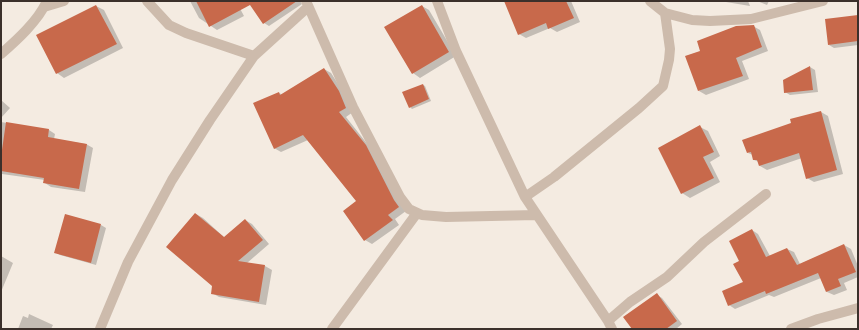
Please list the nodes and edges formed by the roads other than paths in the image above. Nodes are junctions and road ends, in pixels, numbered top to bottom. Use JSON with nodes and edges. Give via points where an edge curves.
{"nodes":[{"id":1,"x":64,"y":1,"type":"edge"},
{"id":2,"x":147,"y":1,"type":"edge"},
{"id":3,"x":437,"y":1,"type":"edge"},
{"id":4,"x":650,"y":1,"type":"edge"},
{"id":5,"x":823,"y":1,"type":"edge"},
{"id":6,"x":46,"y":4,"type":"edge"},
{"id":7,"x":307,"y":4,"type":"edge"},
{"id":8,"x":665,"y":13,"type":"junction"},
{"id":9,"x":1,"y":54,"type":"edge"},
{"id":10,"x":254,"y":56,"type":"junction"},
{"id":11,"x":766,"y":194,"type":"dead end"},
{"id":12,"x":525,"y":197,"type":"junction"},
{"id":13,"x":417,"y":213,"type":"junction"},
{"id":14,"x":536,"y":215,"type":"junction"},
{"id":15,"x":858,"y":308,"type":"edge"},
{"id":16,"x":610,"y":325,"type":"edge"},
{"id":17,"x":100,"y":329,"type":"edge"},
{"id":18,"x":332,"y":329,"type":"edge"},
{"id":19,"x":791,"y":329,"type":"edge"}],
"edges":[{"from":1,"to":6,"type":"street"},
{"from":2,"to":10,"type":"street","via":[[169,25]]},
{"from":3,"to":12,"type":"street","via":[[456,51]]},
{"from":4,"to":8,"type":"street"},
{"from":5,"to":8,"type":"street","via":[[751,19],[692,20]]},
{"from":6,"to":9,"type":"street","via":[[20,37]]},
{"from":7,"to":10,"type":"street"},
{"from":7,"to":13,"type":"street","via":[[353,107],[400,197],[409,209]]},
{"from":8,"to":12,"type":"street","via":[[670,49],[663,86],[554,177]]},
{"from":10,"to":17,"type":"street","via":[[172,180],[128,262]]},
{"from":11,"to":16,"type":"street","via":[[704,242],[667,278],[630,302]]},
{"from":12,"to":14,"type":"street"},
{"from":13,"to":14,"type":"street","via":[[422,216],[446,217]]},
{"from":13,"to":18,"type":"street"},
{"from":14,"to":16,"type":"street"},
{"from":15,"to":19,"type":"street"}]}
